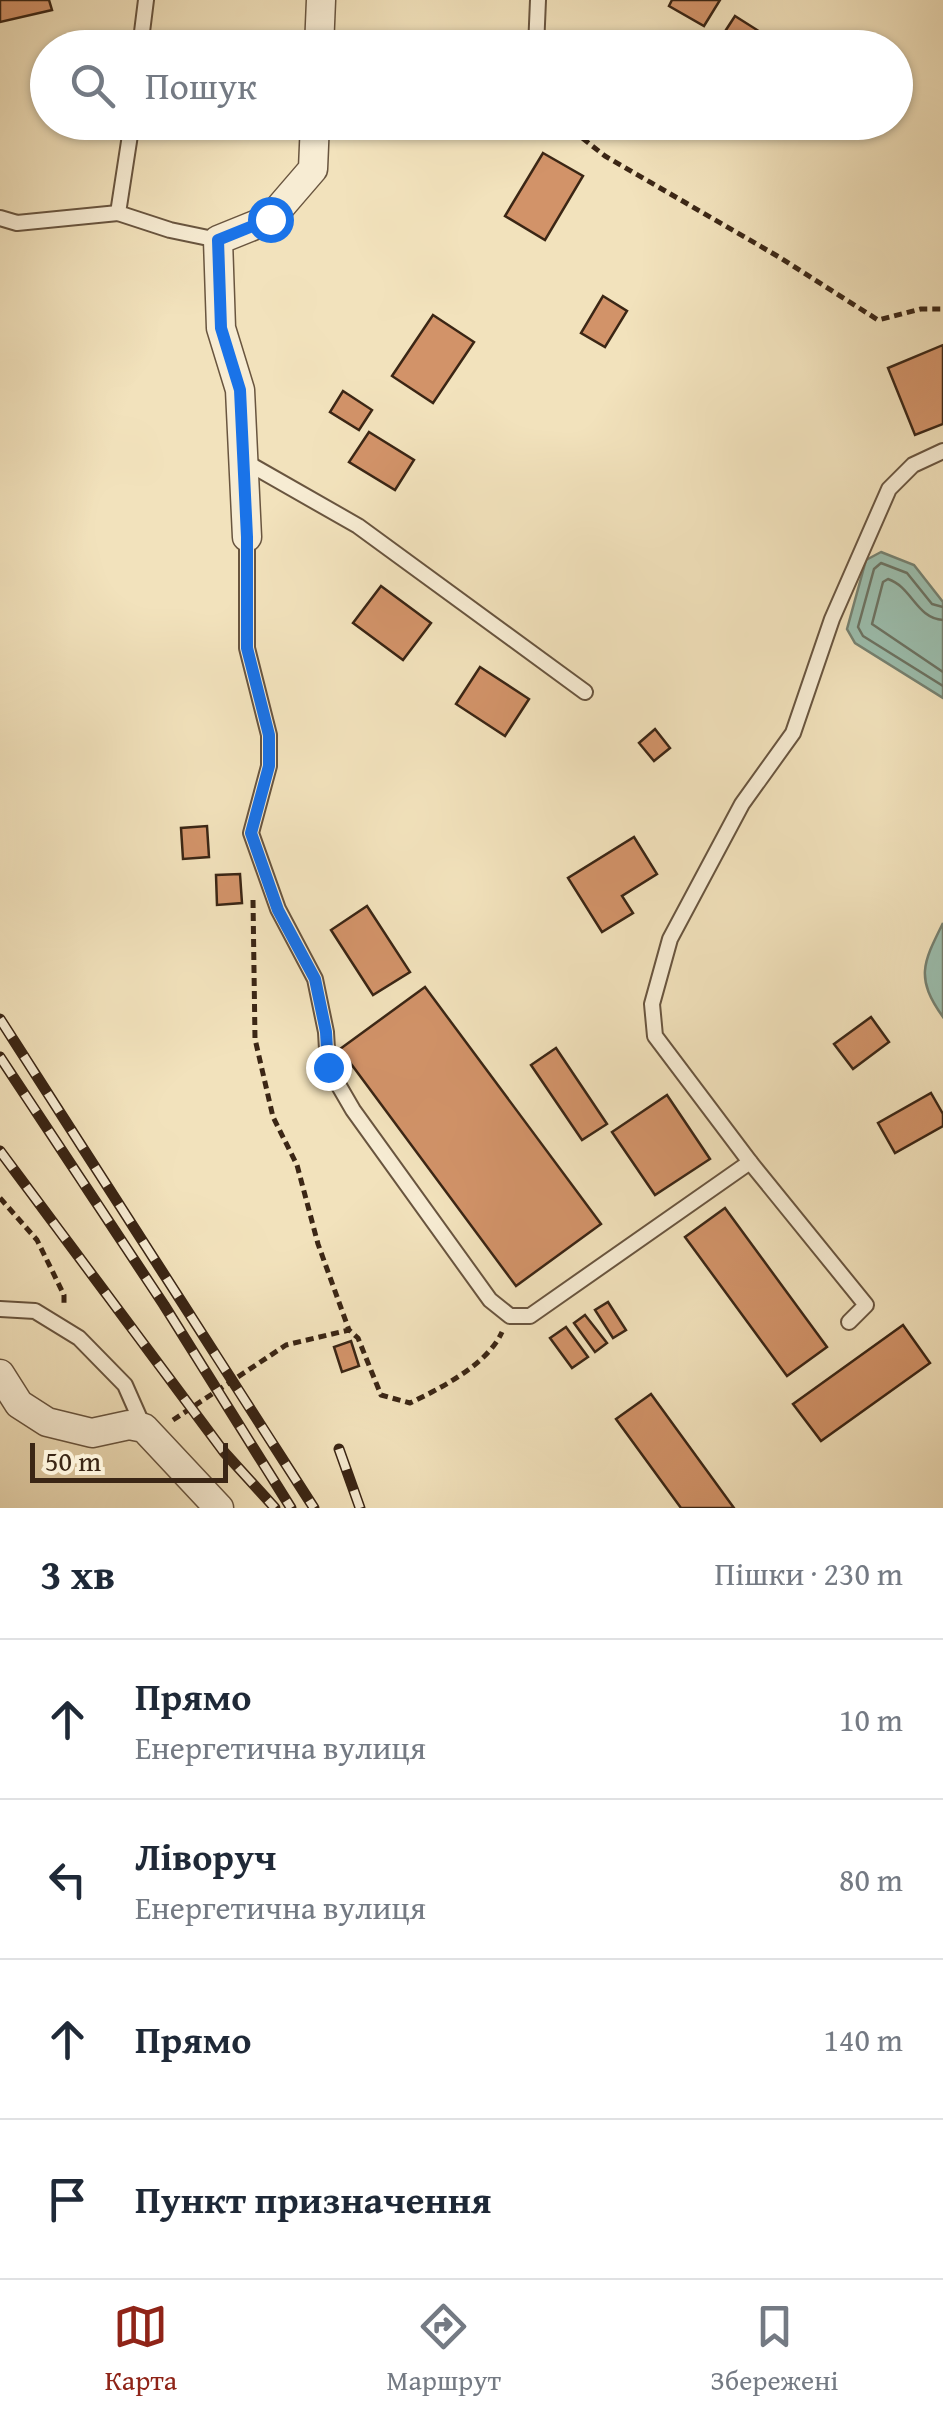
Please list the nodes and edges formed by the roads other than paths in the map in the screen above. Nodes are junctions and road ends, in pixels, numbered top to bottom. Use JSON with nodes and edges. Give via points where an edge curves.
{"nodes":[{"id":1,"x":146,"y":0,"type":"edge"},
{"id":2,"x":321,"y":0,"type":"edge"},
{"id":3,"x":538,"y":0,"type":"edge"},
{"id":4,"x":142,"y":30,"type":"edge"},
{"id":5,"x":320,"y":30,"type":"edge"},
{"id":6,"x":537,"y":30,"type":"edge"},
{"id":7,"x":129,"y":140,"type":"edge"},
{"id":8,"x":314,"y":140,"type":"edge"},
{"id":9,"x":118,"y":213,"type":"junction"},
{"id":10,"x":0,"y":218,"type":"edge"},
{"id":11,"x":218,"y":240,"type":"junction"},
{"id":12,"x":943,"y":451,"type":"edge"},
{"id":13,"x":244,"y":461,"type":"junction"},
{"id":14,"x":247,"y":537,"type":"joint"},
{"id":15,"x":585,"y":692,"type":"dead end"},
{"id":16,"x":750,"y":1162,"type":"junction"},
{"id":17,"x":0,"y":1309,"type":"edge"},
{"id":18,"x":850,"y":1322,"type":"dead end"},
{"id":19,"x":0,"y":1374,"type":"edge"},
{"id":20,"x":147,"y":1432,"type":"junction"},
{"id":21,"x":219,"y":1508,"type":"edge"}],
"edges":[{"from":1,"to":4,"type":"lane"},
{"from":2,"to":5,"type":"street"},
{"from":3,"to":6,"type":"lane"},
{"from":7,"to":9,"type":"lane"},
{"from":8,"to":11,"type":"street","via":[[312,169],[270,219]]},
{"from":9,"to":10,"type":"lane","via":[[16,223]]},
{"from":9,"to":11,"type":"lane"},
{"from":11,"to":13,"type":"street","via":[[221,328],[240,390]]},
{"from":12,"to":16,"type":"lane","via":[[913,465],[889,489],[832,619],[793,733],[742,804],[665,955],[652,1004],[655,1036]]},
{"from":13,"to":14,"type":"street"},
{"from":13,"to":15,"type":"lane","via":[[358,526]]},
{"from":14,"to":16,"type":"lane","via":[[247,648],[269,735],[269,766],[251,833],[278,910],[315,979],[328,1067],[490,1300],[510,1316],[530,1316]]},
{"from":16,"to":18,"type":"lane","via":[[866,1305]]},
{"from":17,"to":20,"type":"lane","via":[[34,1311],[79,1338],[125,1385]]},
{"from":19,"to":20,"type":"street","via":[[20,1404],[47,1422],[92,1433],[129,1425]]},
{"from":20,"to":21,"type":"street"}]}
